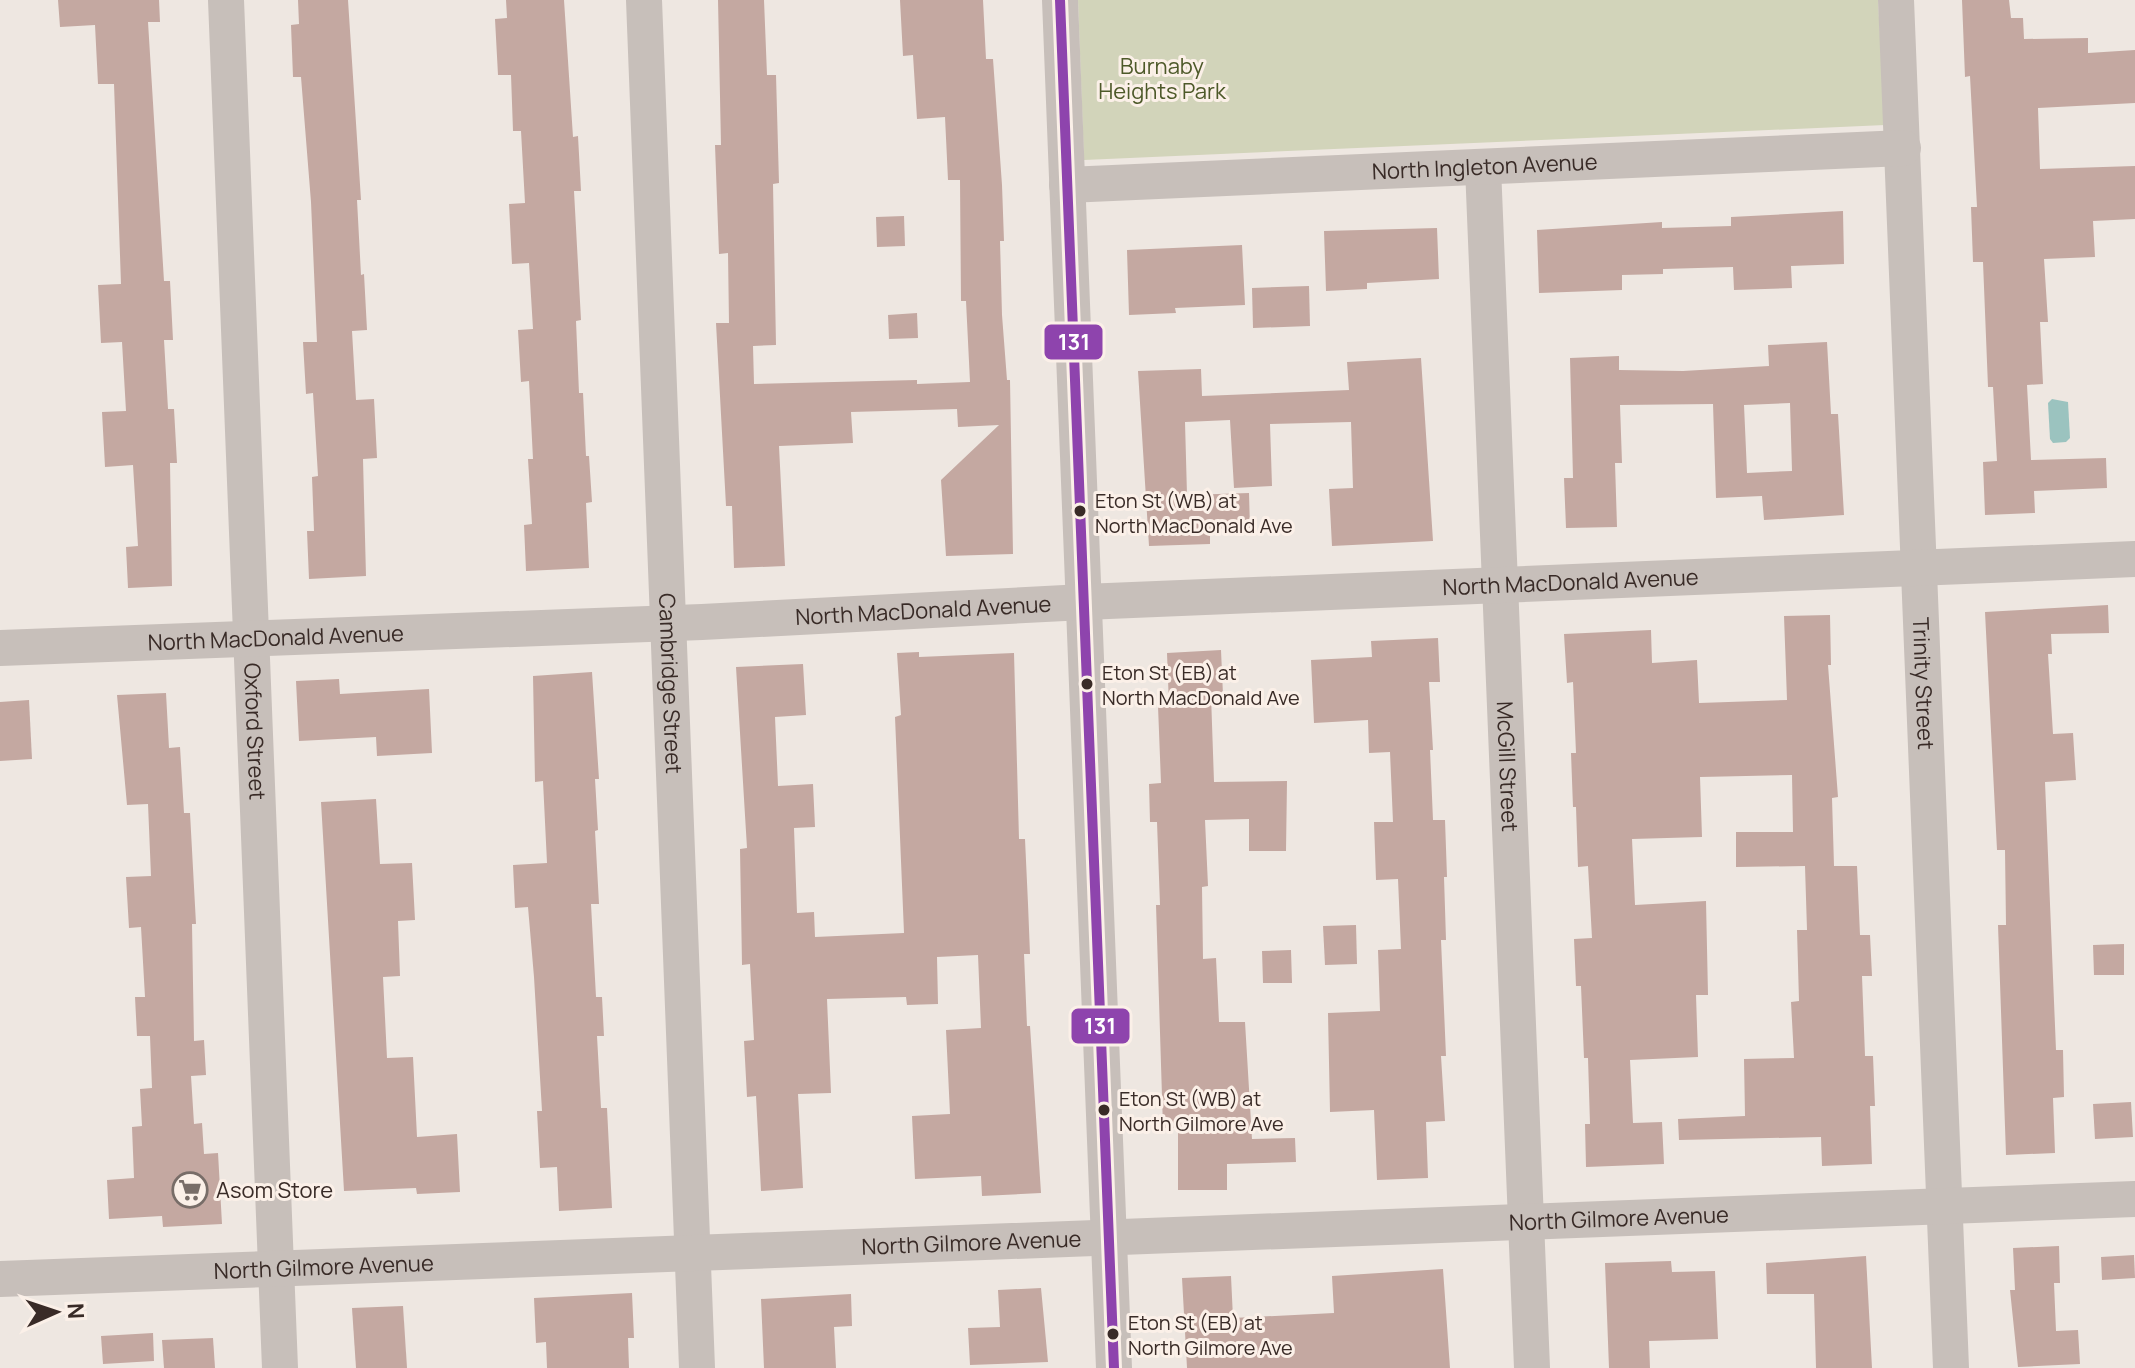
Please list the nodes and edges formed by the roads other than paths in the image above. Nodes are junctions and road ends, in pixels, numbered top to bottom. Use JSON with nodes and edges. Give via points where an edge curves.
{"nodes":[{"id":1,"x":226,"y":0,"type":"edge"},
{"id":2,"x":644,"y":0,"type":"edge"},
{"id":3,"x":1060,"y":0,"type":"edge"},
{"id":4,"x":1896,"y":0,"type":"edge"},
{"id":5,"x":1903,"y":148,"type":"junction"},
{"id":6,"x":1483,"y":167,"type":"junction"},
{"id":7,"x":1067,"y":185,"type":"junction"},
{"id":8,"x":2135,"y":559,"type":"edge"},
{"id":9,"x":1917,"y":567,"type":"junction"},
{"id":10,"x":1500,"y":585,"type":"junction"},
{"id":11,"x":1084,"y":602,"type":"junction"},
{"id":12,"x":671,"y":623,"type":"junction"},
{"id":13,"x":250,"y":637,"type":"junction"},
{"id":14,"x":0,"y":648,"type":"edge"},
{"id":15,"x":2135,"y":1199,"type":"edge"},
{"id":16,"x":1945,"y":1206,"type":"junction"},
{"id":17,"x":1526,"y":1222,"type":"junction"},
{"id":18,"x":1109,"y":1236,"type":"junction"},
{"id":19,"x":693,"y":1253,"type":"junction"},
{"id":20,"x":275,"y":1269,"type":"junction"},
{"id":21,"x":0,"y":1279,"type":"edge"},
{"id":22,"x":280,"y":1368,"type":"edge"},
{"id":23,"x":697,"y":1368,"type":"edge"},
{"id":24,"x":1114,"y":1368,"type":"edge"},
{"id":25,"x":1532,"y":1368,"type":"edge"},
{"id":26,"x":1951,"y":1368,"type":"edge"}],
"edges":[{"from":1,"to":13,"type":"street","name":"Oxford Street"},
{"from":2,"to":12,"type":"street","name":"Cambridge Street"},
{"from":3,"to":7,"type":"street"},
{"from":4,"to":5,"type":"street","name":"Trinity Street"},
{"from":5,"to":6,"type":"street","name":"North Ingleton Avenue"},
{"from":5,"to":9,"type":"street","name":"Trinity Street"},
{"from":6,"to":7,"type":"street","name":"North Ingleton Avenue"},
{"from":6,"to":10,"type":"street","name":"McGill Street"},
{"from":7,"to":11,"type":"street"},
{"from":8,"to":9,"type":"street","name":"North MacDonald Avenue"},
{"from":9,"to":10,"type":"street","name":"North MacDonald Avenue"},
{"from":9,"to":16,"type":"street","name":"Trinity Street"},
{"from":10,"to":11,"type":"street","name":"North MacDonald Avenue"},
{"from":10,"to":17,"type":"street","name":"McGill Street"},
{"from":11,"to":12,"type":"street","name":"North MacDonald Avenue"},
{"from":11,"to":18,"type":"street"},
{"from":12,"to":13,"type":"street","name":"North MacDonald Avenue"},
{"from":12,"to":19,"type":"street","name":"Cambridge Street"},
{"from":13,"to":14,"type":"street","name":"North MacDonald Avenue"},
{"from":13,"to":20,"type":"street","name":"Oxford Street"},
{"from":15,"to":16,"type":"street","name":"North Gilmore Avenue"},
{"from":16,"to":17,"type":"street","name":"North Gilmore Avenue"},
{"from":16,"to":26,"type":"street","name":"Trinity Street"},
{"from":17,"to":18,"type":"street","name":"North Gilmore Avenue"},
{"from":17,"to":25,"type":"street","name":"McGill Street"},
{"from":18,"to":19,"type":"street","name":"North Gilmore Avenue"},
{"from":18,"to":24,"type":"street"},
{"from":19,"to":20,"type":"street","name":"North Gilmore Avenue"},
{"from":19,"to":23,"type":"street","name":"Cambridge Street"},
{"from":20,"to":21,"type":"street","name":"North Gilmore Avenue"},
{"from":20,"to":22,"type":"street","name":"Oxford Street"}]}
